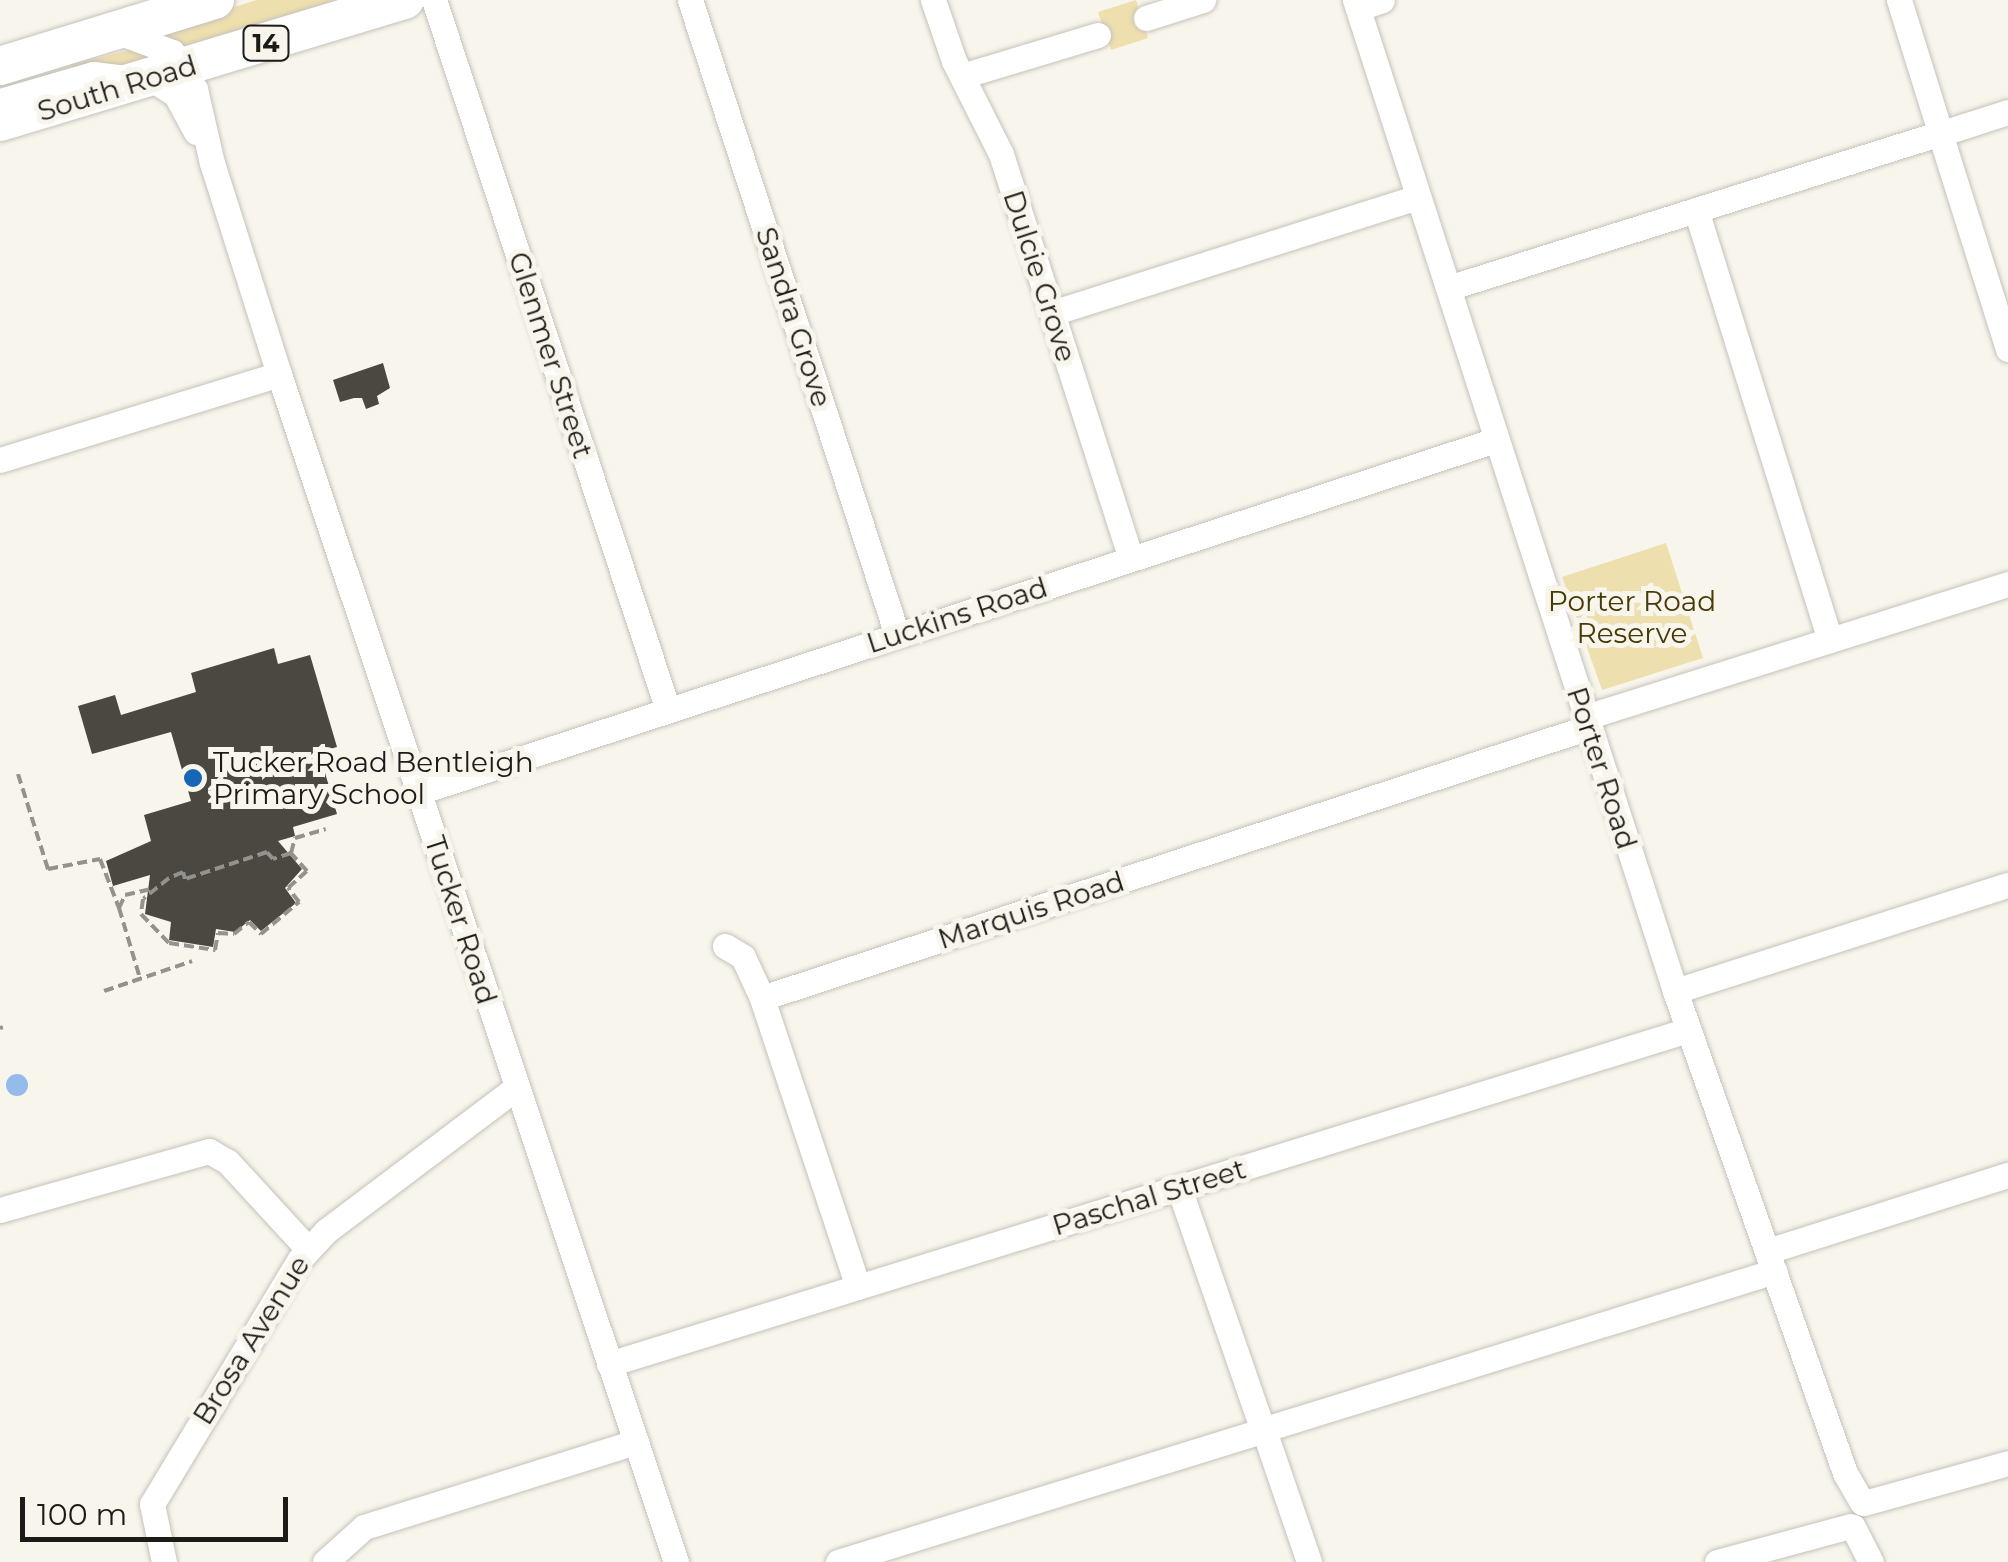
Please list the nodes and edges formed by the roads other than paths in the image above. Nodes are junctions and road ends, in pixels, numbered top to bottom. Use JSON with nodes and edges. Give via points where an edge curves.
{"nodes":[{"id":1,"x":214,"y":0,"type":"edge"},
{"id":2,"x":405,"y":0,"type":"edge"},
{"id":3,"x":434,"y":0,"type":"edge"},
{"id":4,"x":690,"y":0,"type":"edge"},
{"id":5,"x":933,"y":0,"type":"edge"},
{"id":6,"x":1203,"y":0,"type":"edge"},
{"id":7,"x":1899,"y":0,"type":"edge"},
{"id":8,"x":1365,"y":3,"type":"edge"},
{"id":9,"x":1146,"y":18,"type":"dead end"},
{"id":10,"x":115,"y":31,"type":"junction"},
{"id":11,"x":1098,"y":35,"type":"dead end"},
{"id":12,"x":0,"y":66,"type":"edge"},
{"id":13,"x":160,"y":76,"type":"junction"},
{"id":14,"x":962,"y":76,"type":"junction"},
{"id":15,"x":0,"y":101,"type":"edge"},
{"id":16,"x":2008,"y":112,"type":"edge"},
{"id":17,"x":0,"y":122,"type":"edge"},
{"id":18,"x":1940,"y":134,"type":"junction"},
{"id":19,"x":212,"y":163,"type":"junction"},
{"id":20,"x":1418,"y":196,"type":"junction"},
{"id":21,"x":1696,"y":210,"type":"junction"},
{"id":22,"x":1448,"y":288,"type":"junction"},
{"id":23,"x":1052,"y":312,"type":"junction"},
{"id":24,"x":2008,"y":349,"type":"edge"},
{"id":25,"x":280,"y":374,"type":"junction"},
{"id":26,"x":1496,"y":440,"type":"junction"},
{"id":27,"x":0,"y":460,"type":"edge"},
{"id":28,"x":1131,"y":558,"type":"junction"},
{"id":29,"x":2008,"y":584,"type":"edge"},
{"id":30,"x":898,"y":635,"type":"junction"},
{"id":31,"x":1830,"y":640,"type":"junction"},
{"id":32,"x":668,"y":710,"type":"junction"},
{"id":33,"x":1587,"y":722,"type":"junction"},
{"id":34,"x":418,"y":792,"type":"junction"},
{"id":35,"x":2008,"y":885,"type":"edge"},
{"id":36,"x":725,"y":946,"type":"dead end"},
{"id":37,"x":1674,"y":991,"type":"junction"},
{"id":38,"x":762,"y":998,"type":"junction"},
{"id":39,"x":1688,"y":1030,"type":"junction"},
{"id":40,"x":516,"y":1088,"type":"junction"},
{"id":41,"x":2008,"y":1175,"type":"edge"},
{"id":42,"x":1179,"y":1188,"type":"junction"},
{"id":43,"x":0,"y":1210,"type":"edge"},
{"id":44,"x":308,"y":1249,"type":"junction"},
{"id":45,"x":1772,"y":1261,"type":"junction"},
{"id":46,"x":858,"y":1287,"type":"junction"},
{"id":47,"x":609,"y":1364,"type":"junction"},
{"id":48,"x":1263,"y":1430,"type":"junction"},
{"id":49,"x":636,"y":1442,"type":"junction"},
{"id":50,"x":2008,"y":1463,"type":"edge"},
{"id":51,"x":1857,"y":1515,"type":"junction"},
{"id":52,"x":164,"y":1562,"type":"edge"},
{"id":53,"x":325,"y":1562,"type":"edge"},
{"id":54,"x":676,"y":1562,"type":"edge"},
{"id":55,"x":838,"y":1562,"type":"edge"},
{"id":56,"x":1309,"y":1562,"type":"edge"},
{"id":57,"x":1718,"y":1562,"type":"edge"},
{"id":58,"x":1871,"y":1562,"type":"edge"}],
"edges":[{"from":1,"to":10,"type":"highway","name":"South Road","number":"14"},
{"from":2,"to":13,"type":"highway","name":"South Road","number":"14"},
{"from":3,"to":32,"type":"street","name":"Glenmer Street"},
{"from":4,"to":30,"type":"street","name":"Sandra Grove"},
{"from":5,"to":14,"type":"street","name":"Dulcie Grove"},
{"from":6,"to":9,"type":"street"},
{"from":7,"to":18,"type":"street"},
{"from":8,"to":20,"type":"street","name":"Porter Road"},
{"from":10,"to":12,"type":"highway","name":"South Road","number":"14"},
{"from":10,"to":13,"type":"street","name":"Tucker Road","via":[[168,50]]},
{"from":11,"to":14,"type":"street"},
{"from":13,"to":15,"type":"street","via":[[93,74]]},
{"from":13,"to":17,"type":"highway","name":"South Road","number":"14"},
{"from":13,"to":19,"type":"street","name":"Tucker Road"},
{"from":13,"to":19,"type":"street","name":"Tucker Road"},
{"from":14,"to":23,"type":"street","name":"Dulcie Grove","via":[[996,143]]},
{"from":16,"to":18,"type":"street"},
{"from":18,"to":21,"type":"street"},
{"from":18,"to":24,"type":"street"},
{"from":19,"to":25,"type":"street","name":"Tucker Road"},
{"from":20,"to":22,"type":"street","name":"Porter Road"},
{"from":20,"to":23,"type":"street"},
{"from":21,"to":22,"type":"street"},
{"from":21,"to":31,"type":"street"},
{"from":22,"to":26,"type":"street","name":"Porter Road"},
{"from":23,"to":28,"type":"street","name":"Dulcie Grove"},
{"from":25,"to":27,"type":"street"},
{"from":25,"to":34,"type":"street","name":"Tucker Road"},
{"from":26,"to":28,"type":"street","name":"Luckins Road"},
{"from":26,"to":33,"type":"street","name":"Porter Road"},
{"from":28,"to":30,"type":"street","name":"Luckins Road"},
{"from":29,"to":31,"type":"street","name":"Marquis Road"},
{"from":30,"to":32,"type":"street","name":"Luckins Road"},
{"from":31,"to":33,"type":"street","name":"Marquis Road"},
{"from":32,"to":34,"type":"street","name":"Luckins Road"},
{"from":33,"to":37,"type":"street","name":"Porter Road"},
{"from":33,"to":38,"type":"street","name":"Marquis Road"},
{"from":34,"to":40,"type":"street","name":"Tucker Road"},
{"from":35,"to":37,"type":"street"},
{"from":36,"to":38,"type":"street","via":[[749,966]]},
{"from":37,"to":39,"type":"street","name":"Porter Road"},
{"from":38,"to":46,"type":"street"},
{"from":39,"to":42,"type":"street","name":"Paschal Street"},
{"from":39,"to":45,"type":"street","name":"Porter Road"},
{"from":40,"to":44,"type":"street","name":"Brosa Avenue"},
{"from":40,"to":47,"type":"street","name":"Tucker Road"},
{"from":41,"to":45,"type":"street"},
{"from":42,"to":46,"type":"street","name":"Paschal Street"},
{"from":42,"to":48,"type":"street"},
{"from":43,"to":44,"type":"street","via":[[210,1151]]},
{"from":44,"to":52,"type":"street","name":"Brosa Avenue","via":[[152,1504]]},
{"from":45,"to":48,"type":"street"},
{"from":45,"to":51,"type":"street","name":"Porter Road"},
{"from":46,"to":47,"type":"street","name":"Paschal Street"},
{"from":47,"to":49,"type":"street","name":"Tucker Road"},
{"from":48,"to":55,"type":"street"},
{"from":48,"to":56,"type":"street"},
{"from":49,"to":53,"type":"street","via":[[364,1527]]},
{"from":49,"to":54,"type":"street","name":"Tucker Road"},
{"from":50,"to":51,"type":"street"},
{"from":51,"to":57,"type":"street"},
{"from":51,"to":58,"type":"street","name":"Porter Road"}]}
